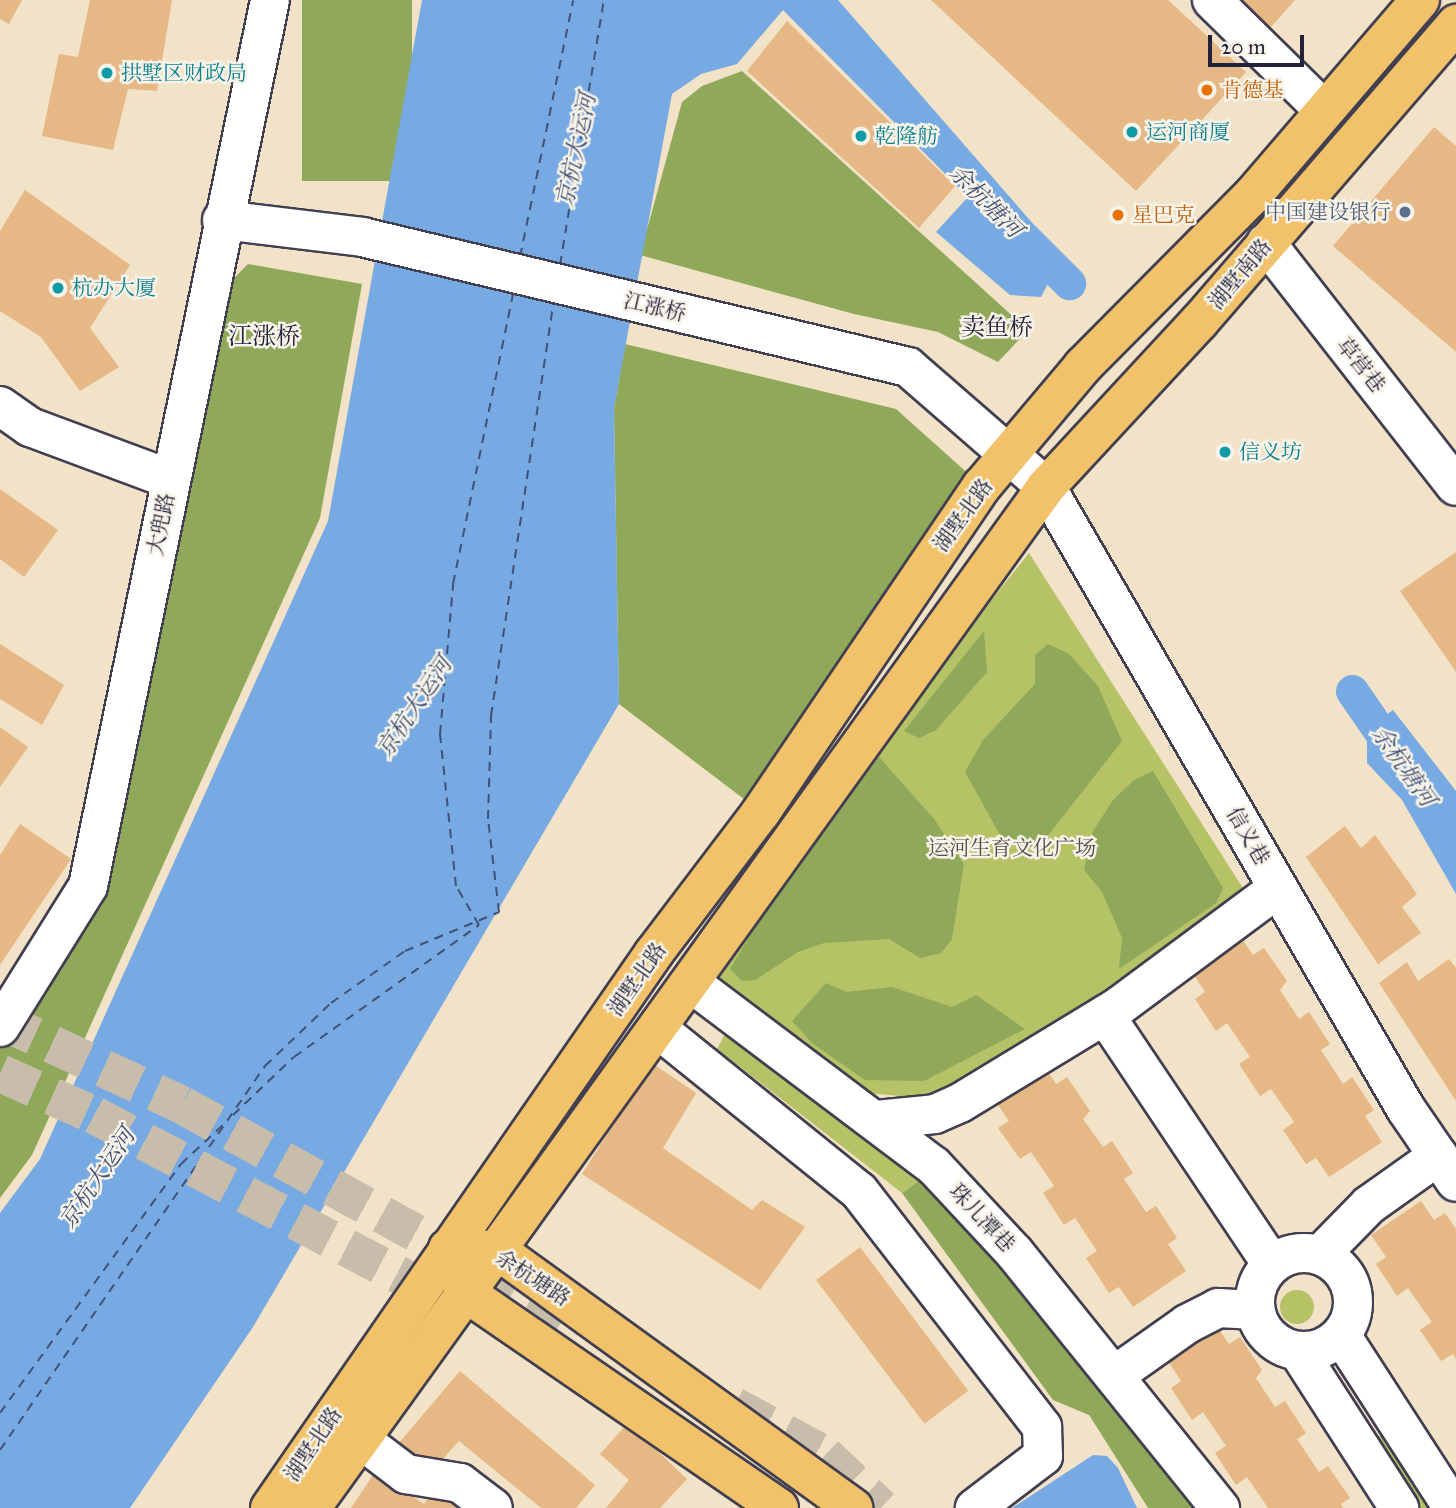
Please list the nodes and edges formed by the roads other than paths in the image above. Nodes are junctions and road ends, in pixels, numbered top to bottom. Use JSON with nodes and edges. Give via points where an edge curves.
{"nodes":[{"id":1,"x":270,"y":0,"type":"edge"},
{"id":2,"x":1212,"y":0,"type":"edge"},
{"id":3,"x":1420,"y":0,"type":"edge"},
{"id":4,"x":1456,"y":24,"type":"edge"},
{"id":5,"x":1324,"y":110,"type":"junction"},
{"id":6,"x":222,"y":220,"type":"junction"},
{"id":7,"x":1266,"y":243,"type":"junction"},
{"id":8,"x":0,"y":406,"type":"edge"},
{"id":9,"x":1010,"y":455,"type":"junction"},
{"id":10,"x":170,"y":479,"type":"junction"},
{"id":11,"x":1456,"y":486,"type":"edge"},
{"id":12,"x":1046,"y":487,"type":"junction"},
{"id":13,"x":1278,"y":888,"type":"junction"},
{"id":14,"x":691,"y":983,"type":"junction"},
{"id":15,"x":1105,"y":1015,"type":"junction"},
{"id":16,"x":0,"y":1027,"type":"edge"},
{"id":17,"x":658,"y":1029,"type":"junction"},
{"id":18,"x":876,"y":1121,"type":"junction"},
{"id":19,"x":1447,"y":1169,"type":"edge"},
{"id":20,"x":448,"y":1248,"type":"junction"},
{"id":21,"x":497,"y":1250,"type":"junction"},
{"id":22,"x":1320,"y":1255,"type":"junction"},
{"id":23,"x":1272,"y":1264,"type":"junction"},
{"id":24,"x":466,"y":1293,"type":"junction"},
{"id":25,"x":1255,"y":1310,"type":"junction"},
{"id":26,"x":1341,"y":1335,"type":"junction"},
{"id":27,"x":1298,"y":1351,"type":"junction"},
{"id":28,"x":1115,"y":1375,"type":"junction"},
{"id":29,"x":360,"y":1439,"type":"junction"},
{"id":30,"x":270,"y":1508,"type":"edge"},
{"id":31,"x":311,"y":1508,"type":"edge"},
{"id":32,"x":493,"y":1508,"type":"edge"},
{"id":33,"x":779,"y":1508,"type":"edge"},
{"id":34,"x":854,"y":1508,"type":"edge"},
{"id":35,"x":975,"y":1508,"type":"edge"},
{"id":36,"x":1220,"y":1508,"type":"edge"},
{"id":37,"x":1399,"y":1508,"type":"edge"},
{"id":38,"x":1453,"y":1508,"type":"edge"}],
"edges":[{"from":1,"to":6,"type":"street","name":"大兜路"},
{"from":2,"to":5,"type":"street"},
{"from":3,"to":5,"type":"main road","name":"湖墅南路"},
{"from":4,"to":7,"type":"main road","name":"湖墅南路"},
{"from":5,"to":9,"type":"main road","name":"湖墅南路","via":[[1252,196],[1083,366]]},
{"from":6,"to":9,"type":"street","name":"江涨桥","via":[[362,237],[908,366]]},
{"from":6,"to":10,"type":"street","name":"大兜路"},
{"from":7,"to":11,"type":"street","name":"草营巷"},
{"from":7,"to":12,"type":"main road","name":"湖墅南路"},
{"from":8,"to":10,"type":"street","via":[[30,426]]},
{"from":9,"to":12,"type":"street","name":"江涨桥"},
{"from":9,"to":20,"type":"main road","name":"湖墅北路","via":[[982,485],[761,812],[654,953]]},
{"from":10,"to":16,"type":"street","name":"大兜路","via":[[88,886]]},
{"from":12,"to":13,"type":"street","name":"信义巷"},
{"from":12,"to":14,"type":"main road","name":"湖墅北路"},
{"from":13,"to":15,"type":"street"},
{"from":13,"to":19,"type":"street","name":"信义巷"},
{"from":14,"to":17,"type":"main road","name":"湖墅北路"},
{"from":14,"to":18,"type":"street","name":"珠儿潭巷"},
{"from":15,"to":18,"type":"street","via":[[960,1103],[935,1114]]},
{"from":15,"to":23,"type":"street"},
{"from":17,"to":21,"type":"main road","name":"湖墅北路"},
{"from":17,"to":35,"type":"street","via":[[859,1191],[1042,1427],[1043,1456]]},
{"from":18,"to":28,"type":"street","name":"珠儿潭巷","via":[[934,1166],[1014,1252]]},
{"from":19,"to":22,"type":"street","via":[[1369,1205]]},
{"from":20,"to":21,"type":"main road","name":"余杭塘路"},
{"from":20,"to":24,"type":"main road"},
{"from":20,"to":30,"type":"main road","name":"湖墅北路"},
{"from":21,"to":24,"type":"main road","name":"湖墅北路"},
{"from":21,"to":34,"type":"main road","name":"余杭塘路"},
{"from":22,"to":23,"type":"street","via":[[1295,1254]]},
{"from":22,"to":26,"type":"street","via":[[1335,1263],[1352,1290],[1353,1306]]},
{"from":23,"to":25,"type":"street","via":[[1258,1285]]},
{"from":24,"to":29,"type":"main road","name":"湖墅北路"},
{"from":24,"to":33,"type":"main road"},
{"from":25,"to":27,"type":"street","via":[[1270,1338]]},
{"from":25,"to":28,"type":"street","via":[[1218,1308]]},
{"from":26,"to":27,"type":"street","via":[[1329,1345]]},
{"from":26,"to":38,"type":"street"},
{"from":27,"to":37,"type":"street"},
{"from":28,"to":36,"type":"street","name":"珠儿潭巷"},
{"from":29,"to":31,"type":"main road","name":"湖墅北路"},
{"from":29,"to":32,"type":"street","via":[[406,1474],[460,1483]]}]}
